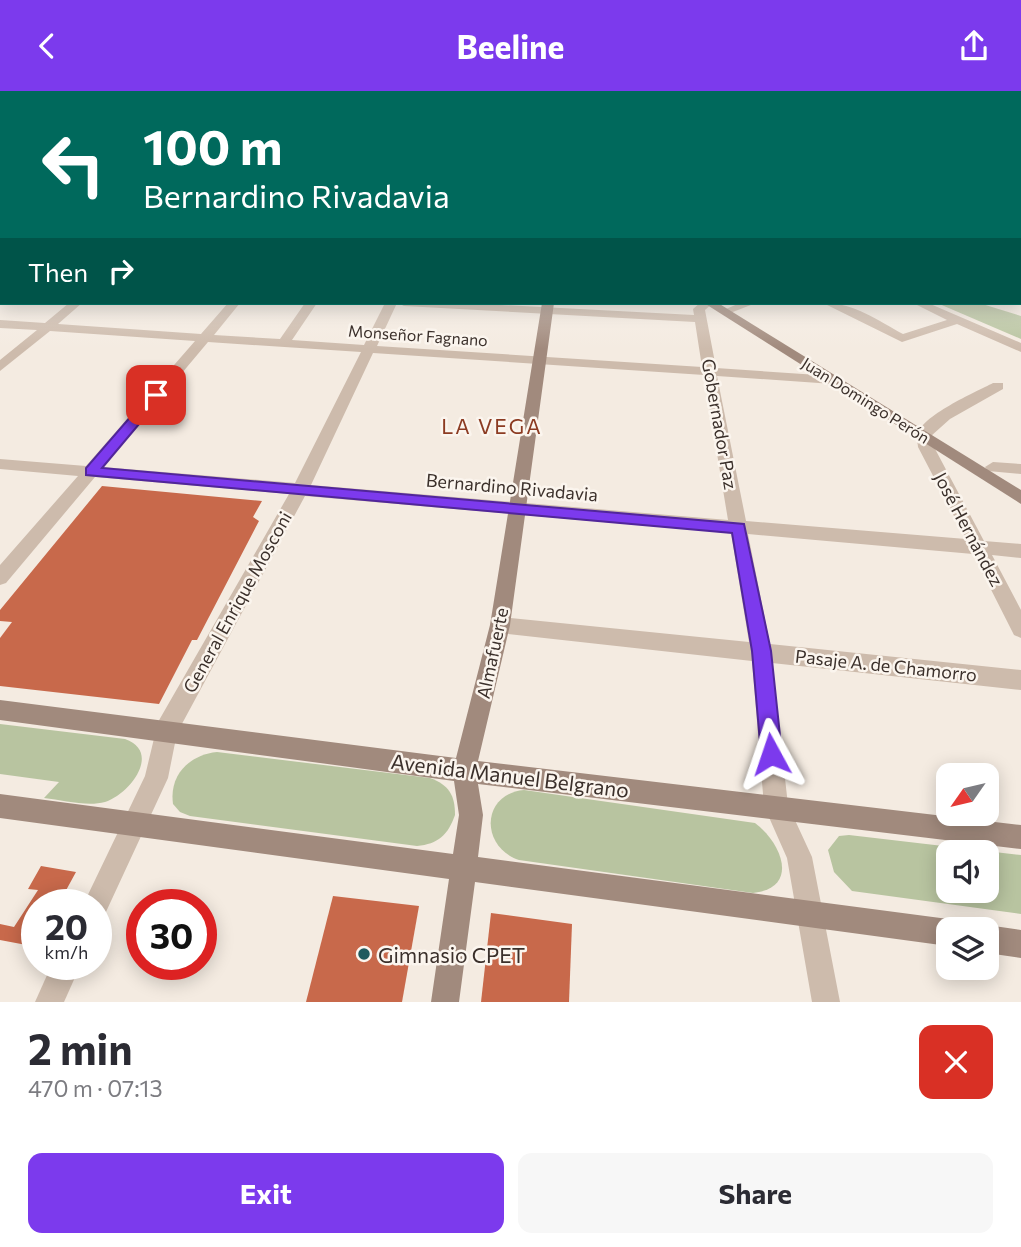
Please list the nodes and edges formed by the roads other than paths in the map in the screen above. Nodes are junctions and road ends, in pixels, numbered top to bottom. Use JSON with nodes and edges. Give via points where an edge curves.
{"nodes":[{"id":1,"x":74,"y":305,"type":"edge"},
{"id":2,"x":232,"y":305,"type":"edge"},
{"id":3,"x":310,"y":305,"type":"edge"},
{"id":4,"x":390,"y":305,"type":"edge"},
{"id":5,"x":476,"y":305,"type":"edge"},
{"id":6,"x":737,"y":305,"type":"edge"},
{"id":7,"x":835,"y":305,"type":"edge"},
{"id":8,"x":923,"y":305,"type":"edge"},
{"id":9,"x":548,"y":307,"type":"edge"},
{"id":10,"x":717,"y":308,"type":"edge"},
{"id":11,"x":957,"y":320,"type":"junction"},
{"id":12,"x":0,"y":324,"type":"edge"},
{"id":13,"x":48,"y":327,"type":"junction"},
{"id":14,"x":205,"y":338,"type":"junction"},
{"id":15,"x":284,"y":343,"type":"junction"},
{"id":16,"x":1021,"y":348,"type":"edge"},
{"id":17,"x":369,"y":349,"type":"junction"},
{"id":18,"x":538,"y":360,"type":"junction"},
{"id":19,"x":0,"y":367,"type":"edge"},
{"id":20,"x":710,"y":372,"type":"junction"},
{"id":21,"x":833,"y":380,"type":"junction"},
{"id":22,"x":998,"y":386,"type":"dead end"},
{"id":23,"x":925,"y":432,"type":"junction"},
{"id":24,"x":0,"y":464,"type":"edge"},
{"id":25,"x":993,"y":467,"type":"joint"},
{"id":26,"x":91,"y":472,"type":"junction"},
{"id":27,"x":1020,"y":483,"type":"edge"},
{"id":28,"x":300,"y":490,"type":"junction"},
{"id":29,"x":517,"y":508,"type":"junction"},
{"id":30,"x":739,"y":528,"type":"junction"},
{"id":31,"x":978,"y":547,"type":"junction"},
{"id":32,"x":1021,"y":551,"type":"edge"},
{"id":33,"x":0,"y":578,"type":"edge"},
{"id":34,"x":500,"y":625,"type":"junction"},
{"id":35,"x":1021,"y":629,"type":"edge"},
{"id":36,"x":761,"y":651,"type":"junction"},
{"id":37,"x":1021,"y":680,"type":"edge"},
{"id":38,"x":0,"y":710,"type":"edge"},
{"id":39,"x":166,"y":730,"type":"junction"},
{"id":40,"x":464,"y":771,"type":"junction"},
{"id":41,"x":0,"y":806,"type":"edge"},
{"id":42,"x":776,"y":806,"type":"junction"},
{"id":43,"x":135,"y":824,"type":"junction"},
{"id":44,"x":1021,"y":837,"type":"edge"},
{"id":45,"x":463,"y":869,"type":"junction"},
{"id":46,"x":104,"y":889,"type":"edge"},
{"id":47,"x":809,"y":913,"type":"junction"},
{"id":48,"x":936,"y":931,"type":"edge"},
{"id":49,"x":999,"y":941,"type":"edge"},
{"id":50,"x":1021,"y":944,"type":"edge"},
{"id":51,"x":59,"y":980,"type":"edge"},
{"id":52,"x":49,"y":1002,"type":"edge"},
{"id":53,"x":444,"y":1002,"type":"edge"},
{"id":54,"x":826,"y":1002,"type":"edge"}],
"edges":[{"from":1,"to":13,"type":"street"},
{"from":2,"to":14,"type":"street"},
{"from":3,"to":15,"type":"street"},
{"from":4,"to":17,"type":"street","name":"General Enrique Mosconi"},
{"from":5,"to":9,"type":"street"},
{"from":6,"to":10,"type":"street"},
{"from":7,"to":11,"type":"street","via":[[902,338]]},
{"from":8,"to":11,"type":"street"},
{"from":9,"to":10,"type":"street"},
{"from":9,"to":18,"type":"main road","name":"Almafuerte"},
{"from":10,"to":20,"type":"street","name":"Gobernador Paz"},
{"from":10,"to":21,"type":"main road","name":"Juan Domingo Perón"},
{"from":10,"to":23,"type":"main road","name":"Juan Domingo Perón"},
{"from":11,"to":16,"type":"street"},
{"from":12,"to":13,"type":"street","name":"Monseñor Fagnano"},
{"from":13,"to":14,"type":"street","name":"Monseñor Fagnano"},
{"from":13,"to":19,"type":"street"},
{"from":14,"to":15,"type":"street","name":"Monseñor Fagnano"},
{"from":14,"to":26,"type":"street"},
{"from":15,"to":17,"type":"street","name":"Monseñor Fagnano"},
{"from":17,"to":18,"type":"street","name":"Monseñor Fagnano"},
{"from":17,"to":28,"type":"street","name":"General Enrique Mosconi"},
{"from":18,"to":20,"type":"street","name":"Monseñor Fagnano"},
{"from":18,"to":29,"type":"main road","name":"Almafuerte"},
{"from":20,"to":21,"type":"street","name":"Monseñor Fagnano"},
{"from":20,"to":30,"type":"street","name":"Gobernador Paz"},
{"from":21,"to":23,"type":"main road","name":"Juan Domingo Perón"},
{"from":22,"to":23,"type":"street"},
{"from":23,"to":25,"type":"main road","name":"Juan Domingo Perón"},
{"from":23,"to":27,"type":"main road","name":"Juan Domingo Perón"},
{"from":23,"to":31,"type":"street","name":"José Hernández"},
{"from":24,"to":26,"type":"street","name":"Bernardino Rivadavia"},
{"from":25,"to":27,"type":"street"},
{"from":26,"to":28,"type":"street","name":"Bernardino Rivadavia"},
{"from":26,"to":33,"type":"street"},
{"from":28,"to":29,"type":"street","name":"Bernardino Rivadavia"},
{"from":28,"to":39,"type":"street","name":"General Enrique Mosconi"},
{"from":29,"to":30,"type":"street","name":"Bernardino Rivadavia"},
{"from":29,"to":34,"type":"main road","name":"Almafuerte"},
{"from":30,"to":31,"type":"street","name":"Bernardino Rivadavia"},
{"from":30,"to":36,"type":"street","name":"Gobernador Paz"},
{"from":31,"to":32,"type":"street","name":"Bernardino Rivadavia"},
{"from":31,"to":35,"type":"street","name":"José Hernández"},
{"from":34,"to":36,"type":"street","name":"Pasaje A. de Chamorro"},
{"from":34,"to":40,"type":"main road","name":"Almafuerte"},
{"from":36,"to":37,"type":"street","name":"Pasaje A. de Chamorro"},
{"from":36,"to":42,"type":"street","name":"Gobernador Paz"},
{"from":38,"to":39,"type":"main road","name":"Avenida Manuel Belgrano"},
{"from":39,"to":40,"type":"main road","name":"Avenida Manuel Belgrano"},
{"from":39,"to":43,"type":"street","name":"General Enrique Mosconi","via":[[156,778]]},
{"from":40,"to":42,"type":"main road","name":"Avenida Manuel Belgrano"},
{"from":40,"to":45,"type":"main road","name":"Almafuerte","via":[[471,815]]},
{"from":41,"to":43,"type":"main road"},
{"from":42,"to":44,"type":"main road","name":"Avenida Manuel Belgrano"},
{"from":42,"to":47,"type":"street","name":"Gobernador Paz","via":[[799,857]]},
{"from":43,"to":45,"type":"main road"},
{"from":43,"to":46,"type":"street","name":"General Enrique Mosconi"},
{"from":45,"to":47,"type":"main road"},
{"from":45,"to":53,"type":"main road","name":"Almafuerte"},
{"from":47,"to":48,"type":"main road"},
{"from":47,"to":54,"type":"street","name":"Gobernador Paz"},
{"from":49,"to":50,"type":"main road"},
{"from":51,"to":52,"type":"street"}]}
